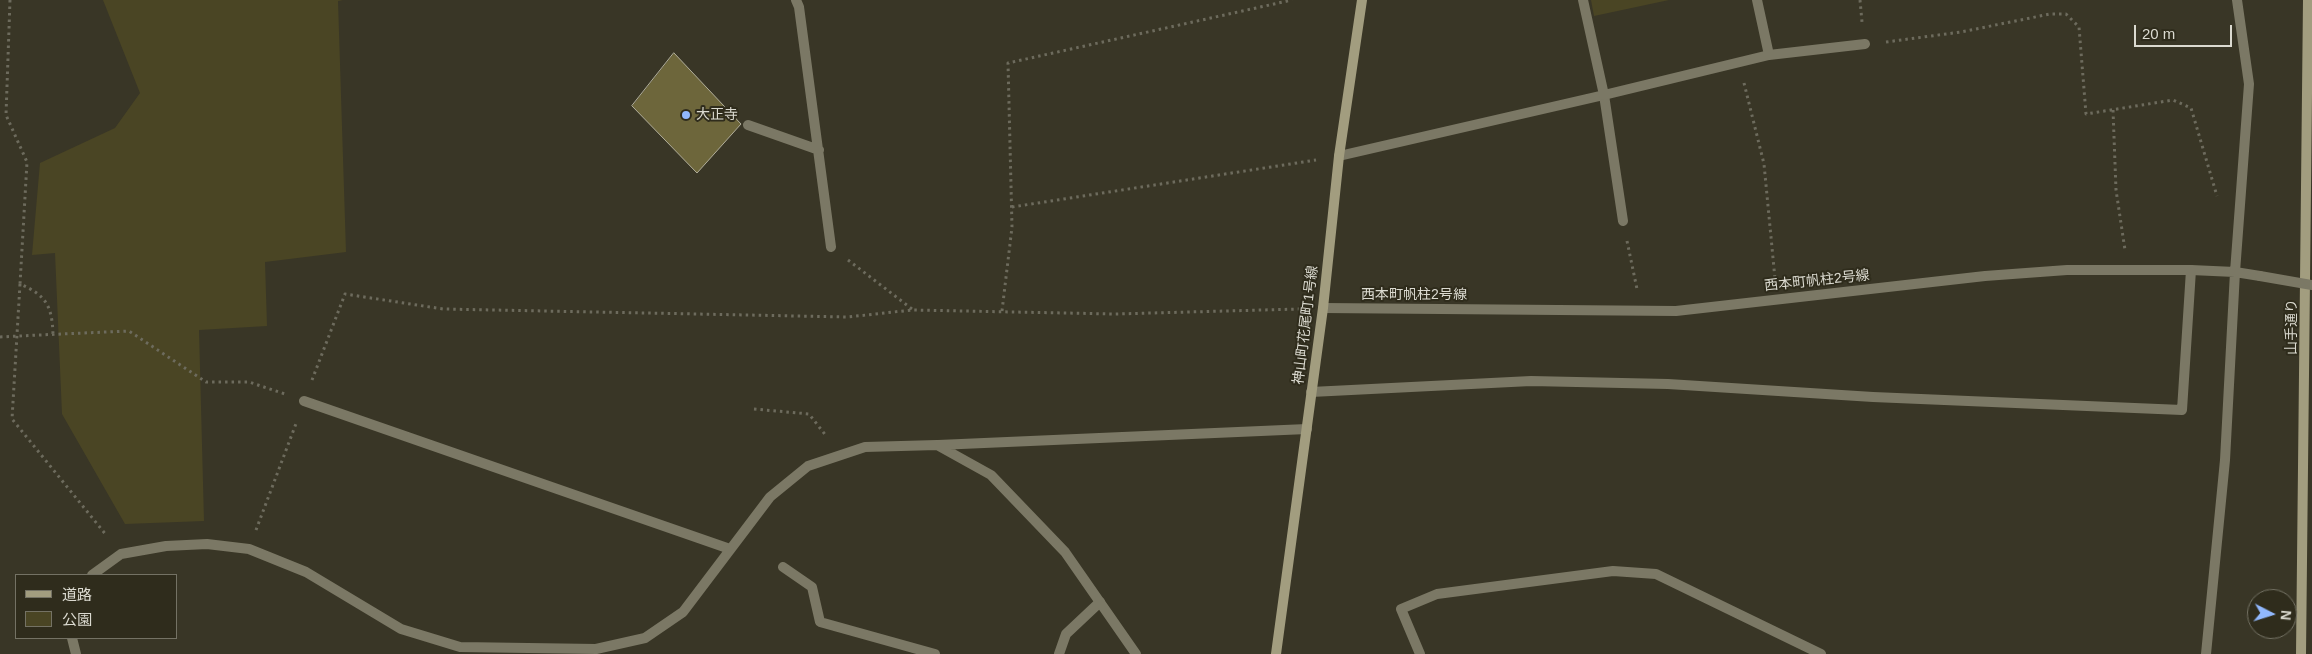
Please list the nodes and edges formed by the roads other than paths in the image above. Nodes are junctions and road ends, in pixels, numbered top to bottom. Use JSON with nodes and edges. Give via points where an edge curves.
{"nodes":[{"id":1,"x":796,"y":0,"type":"edge"},
{"id":2,"x":1362,"y":0,"type":"edge"},
{"id":3,"x":1583,"y":0,"type":"edge"},
{"id":4,"x":1757,"y":0,"type":"edge"},
{"id":5,"x":2237,"y":0,"type":"edge"},
{"id":6,"x":2308,"y":0,"type":"edge"},
{"id":7,"x":1865,"y":44,"type":"road end"},
{"id":8,"x":1769,"y":55,"type":"junction"},
{"id":9,"x":1604,"y":95,"type":"junction"},
{"id":10,"x":748,"y":125,"type":"dead end"},
{"id":11,"x":819,"y":150,"type":"junction"},
{"id":12,"x":1339,"y":156,"type":"junction"},
{"id":13,"x":1623,"y":221,"type":"road end"},
{"id":14,"x":831,"y":247,"type":"road end"},
{"id":15,"x":2191,"y":270,"type":"junction"},
{"id":16,"x":2235,"y":272,"type":"junction"},
{"id":17,"x":2312,"y":285,"type":"edge"},
{"id":18,"x":1323,"y":308,"type":"junction"},
{"id":19,"x":1311,"y":392,"type":"junction"},
{"id":20,"x":304,"y":401,"type":"road end"},
{"id":21,"x":1306,"y":429,"type":"junction"},
{"id":22,"x":937,"y":444,"type":"junction"},
{"id":23,"x":2308,"y":484,"type":"edge"},
{"id":24,"x":730,"y":549,"type":"junction"},
{"id":25,"x":783,"y":567,"type":"dead end"},
{"id":26,"x":93,"y":574,"type":"edge"},
{"id":27,"x":1100,"y":602,"type":"junction"},
{"id":28,"x":72,"y":639,"type":"edge"},
{"id":29,"x":76,"y":654,"type":"edge"},
{"id":30,"x":935,"y":654,"type":"edge"},
{"id":31,"x":1059,"y":654,"type":"edge"},
{"id":32,"x":1136,"y":654,"type":"edge"},
{"id":33,"x":1276,"y":654,"type":"edge"},
{"id":34,"x":1420,"y":654,"type":"edge"},
{"id":35,"x":1822,"y":654,"type":"edge"},
{"id":36,"x":2206,"y":654,"type":"edge"},
{"id":37,"x":2301,"y":654,"type":"edge"}],
"edges":[{"from":1,"to":11,"type":"street"},
{"from":2,"to":12,"type":"street","name":"神山町花尾町1号線"},
{"from":3,"to":9,"type":"street"},
{"from":4,"to":8,"type":"street"},
{"from":5,"to":16,"type":"street","via":[[2248,84]]},
{"from":6,"to":23,"type":"street","name":"山手通り"},
{"from":7,"to":8,"type":"street"},
{"from":8,"to":9,"type":"street"},
{"from":9,"to":12,"type":"street"},
{"from":9,"to":13,"type":"street"},
{"from":10,"to":11,"type":"street"},
{"from":11,"to":14,"type":"street"},
{"from":12,"to":18,"type":"street","name":"神山町花尾町1号線"},
{"from":15,"to":16,"type":"street","name":"西本町帆柱2号線"},
{"from":15,"to":18,"type":"street","name":"西本町帆柱2号線","via":[[2067,270],[1985,276],[1676,311]]},
{"from":15,"to":19,"type":"street","via":[[2182,410],[1873,398],[1668,384],[1531,381]]},
{"from":16,"to":17,"type":"street","name":"西本町帆柱2号線","bridge":true},
{"from":16,"to":36,"type":"street","via":[[2225,460]]},
{"from":18,"to":19,"type":"street","name":"神山町花尾町1号線"},
{"from":19,"to":21,"type":"street","name":"神山町花尾町1号線"},
{"from":20,"to":24,"type":"street"},
{"from":21,"to":22,"type":"street"},
{"from":21,"to":33,"type":"street","name":"神山町花尾町1号線"},
{"from":22,"to":24,"type":"street","via":[[866,447],[808,466],[770,497]]},
{"from":22,"to":27,"type":"street","via":[[991,475],[1065,552]]},
{"from":23,"to":37,"type":"street","name":"山手通り"},
{"from":24,"to":26,"type":"street","via":[[683,612],[645,638],[596,649],[460,647],[401,629],[306,572],[249,549],[207,544],[174,545],[121,554]]},
{"from":25,"to":30,"type":"street","via":[[812,587],[820,622]]},
{"from":27,"to":31,"type":"street","via":[[1066,634]]},
{"from":27,"to":32,"type":"street"},
{"from":28,"to":29,"type":"street"},
{"from":34,"to":35,"type":"street","via":[[1401,610],[1437,594],[1613,571],[1656,574]]}]}
